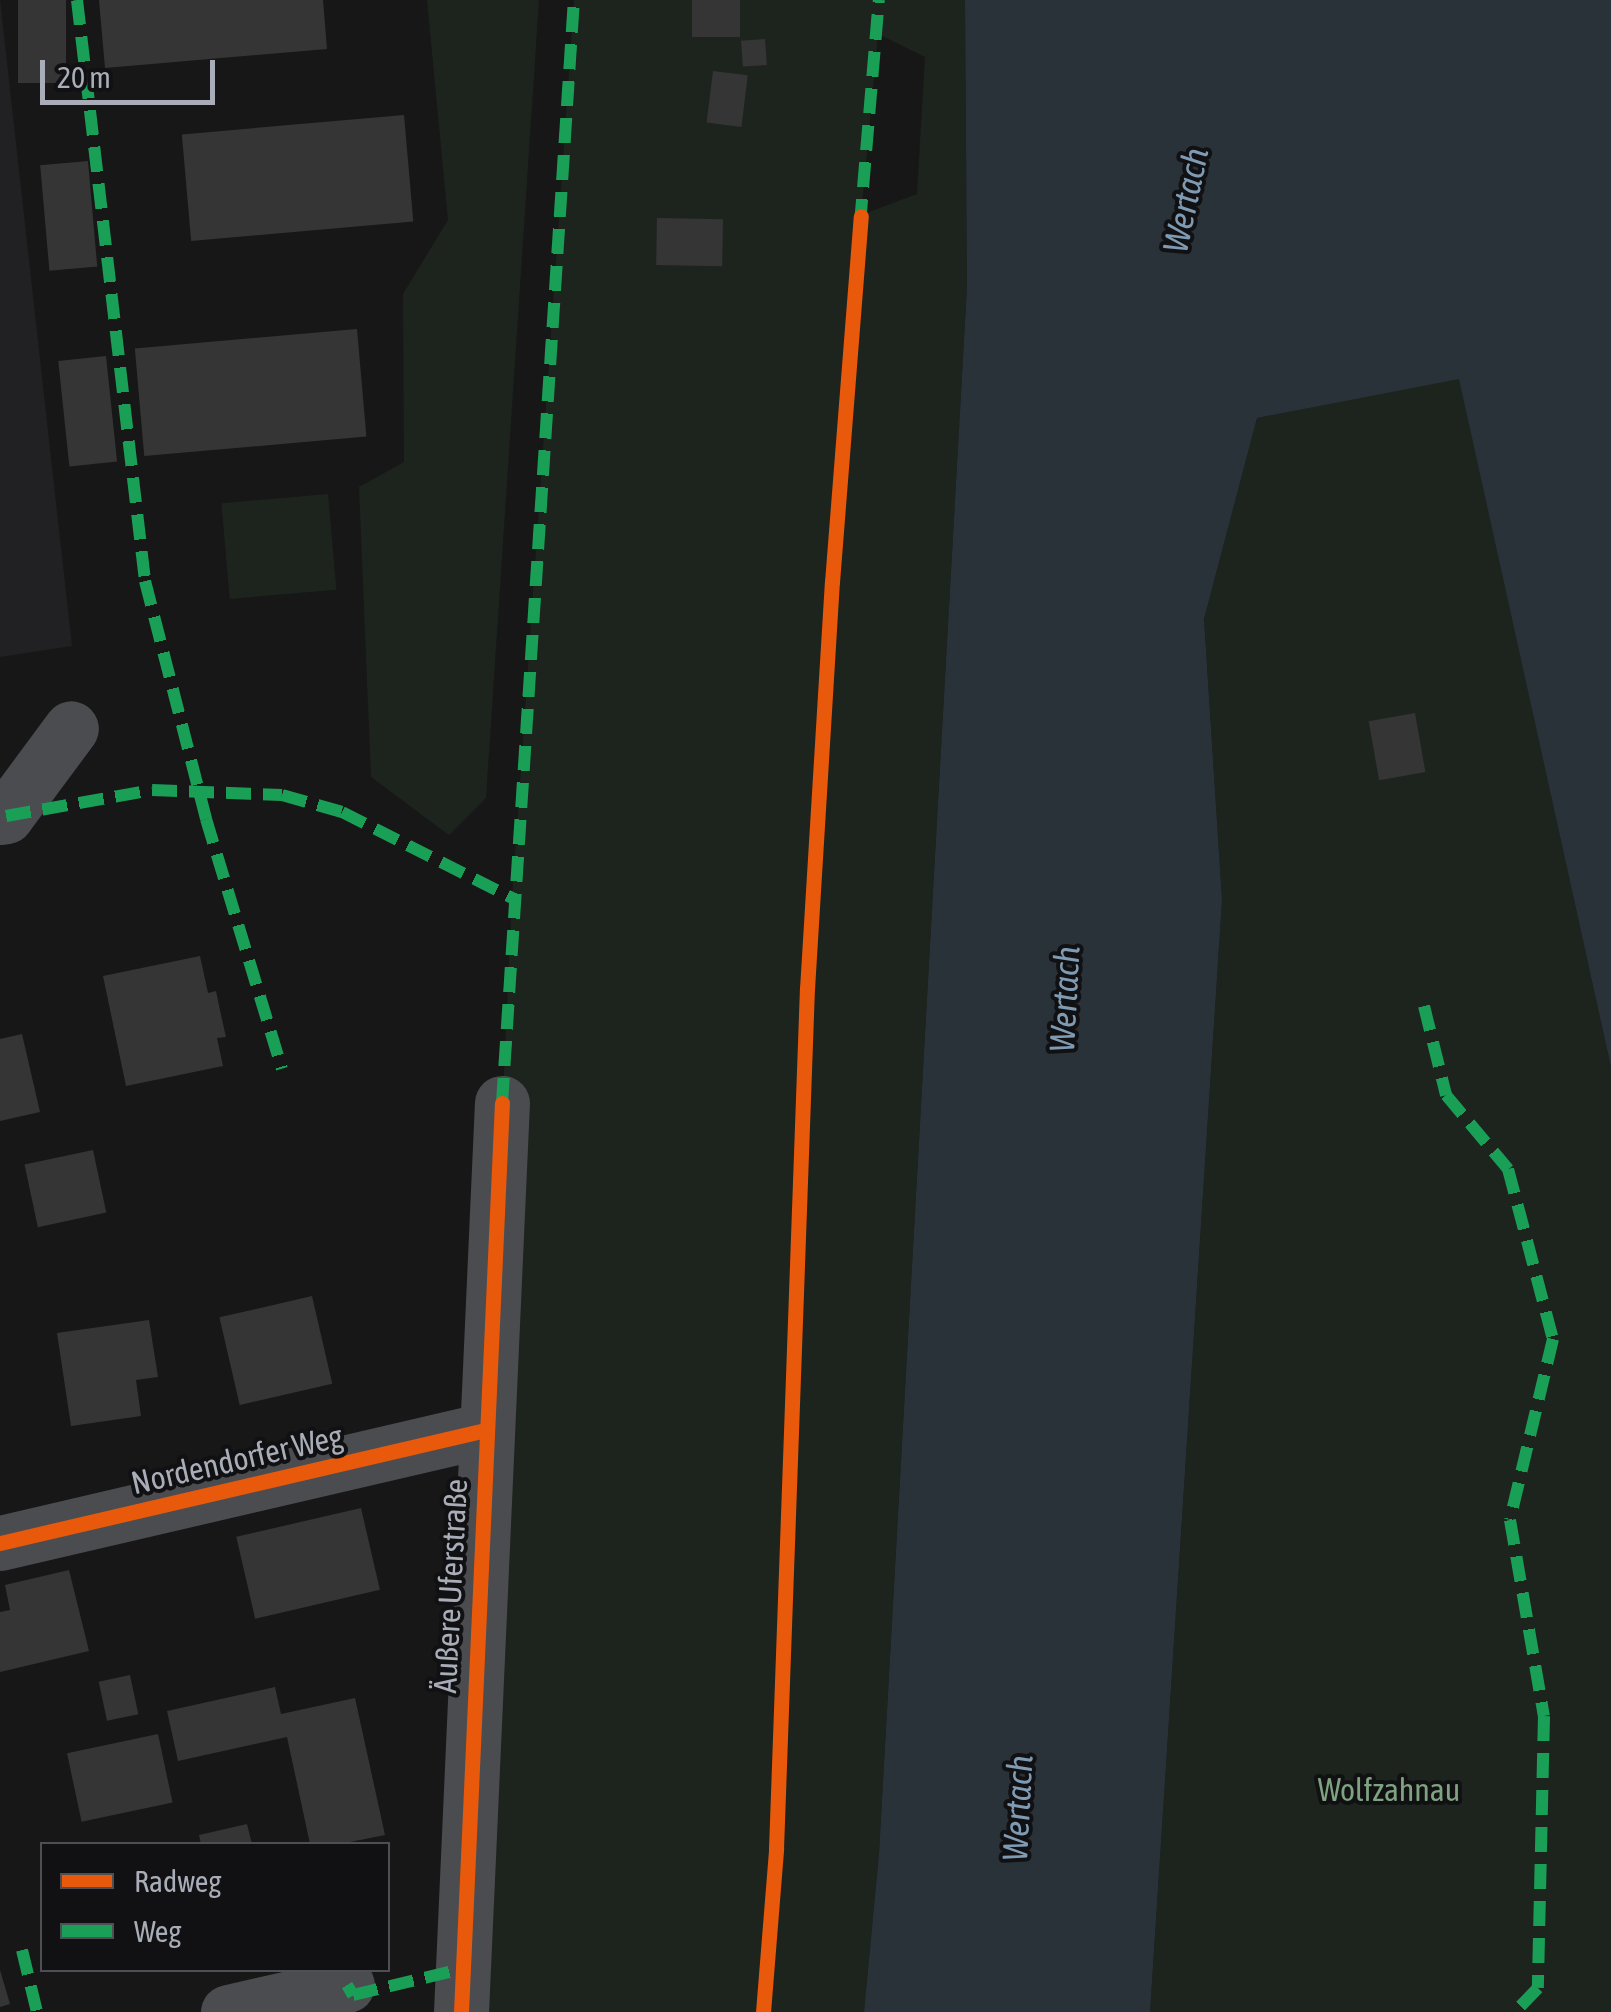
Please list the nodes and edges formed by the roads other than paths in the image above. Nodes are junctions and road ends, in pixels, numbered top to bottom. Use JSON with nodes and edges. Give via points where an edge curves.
{"nodes":[{"id":1,"x":71,"y":728,"type":"dead end"},
{"id":2,"x":0,"y":818,"type":"edge"},
{"id":3,"x":502,"y":1103,"type":"dead end"},
{"id":4,"x":486,"y":1430,"type":"junction"},
{"id":5,"x":0,"y":1543,"type":"edge"},
{"id":6,"x":346,"y":1985,"type":"dead end"},
{"id":7,"x":228,"y":2012,"type":"edge"},
{"id":8,"x":461,"y":2012,"type":"edge"}],
"edges":[{"from":1,"to":2,"type":"street"},
{"from":3,"to":4,"type":"street","name":"Äußere Uferstraße"},
{"from":4,"to":5,"type":"street","name":"Nordendorfer Weg"},
{"from":4,"to":8,"type":"street","name":"Äußere Uferstraße"},
{"from":6,"to":7,"type":"street"}]}
